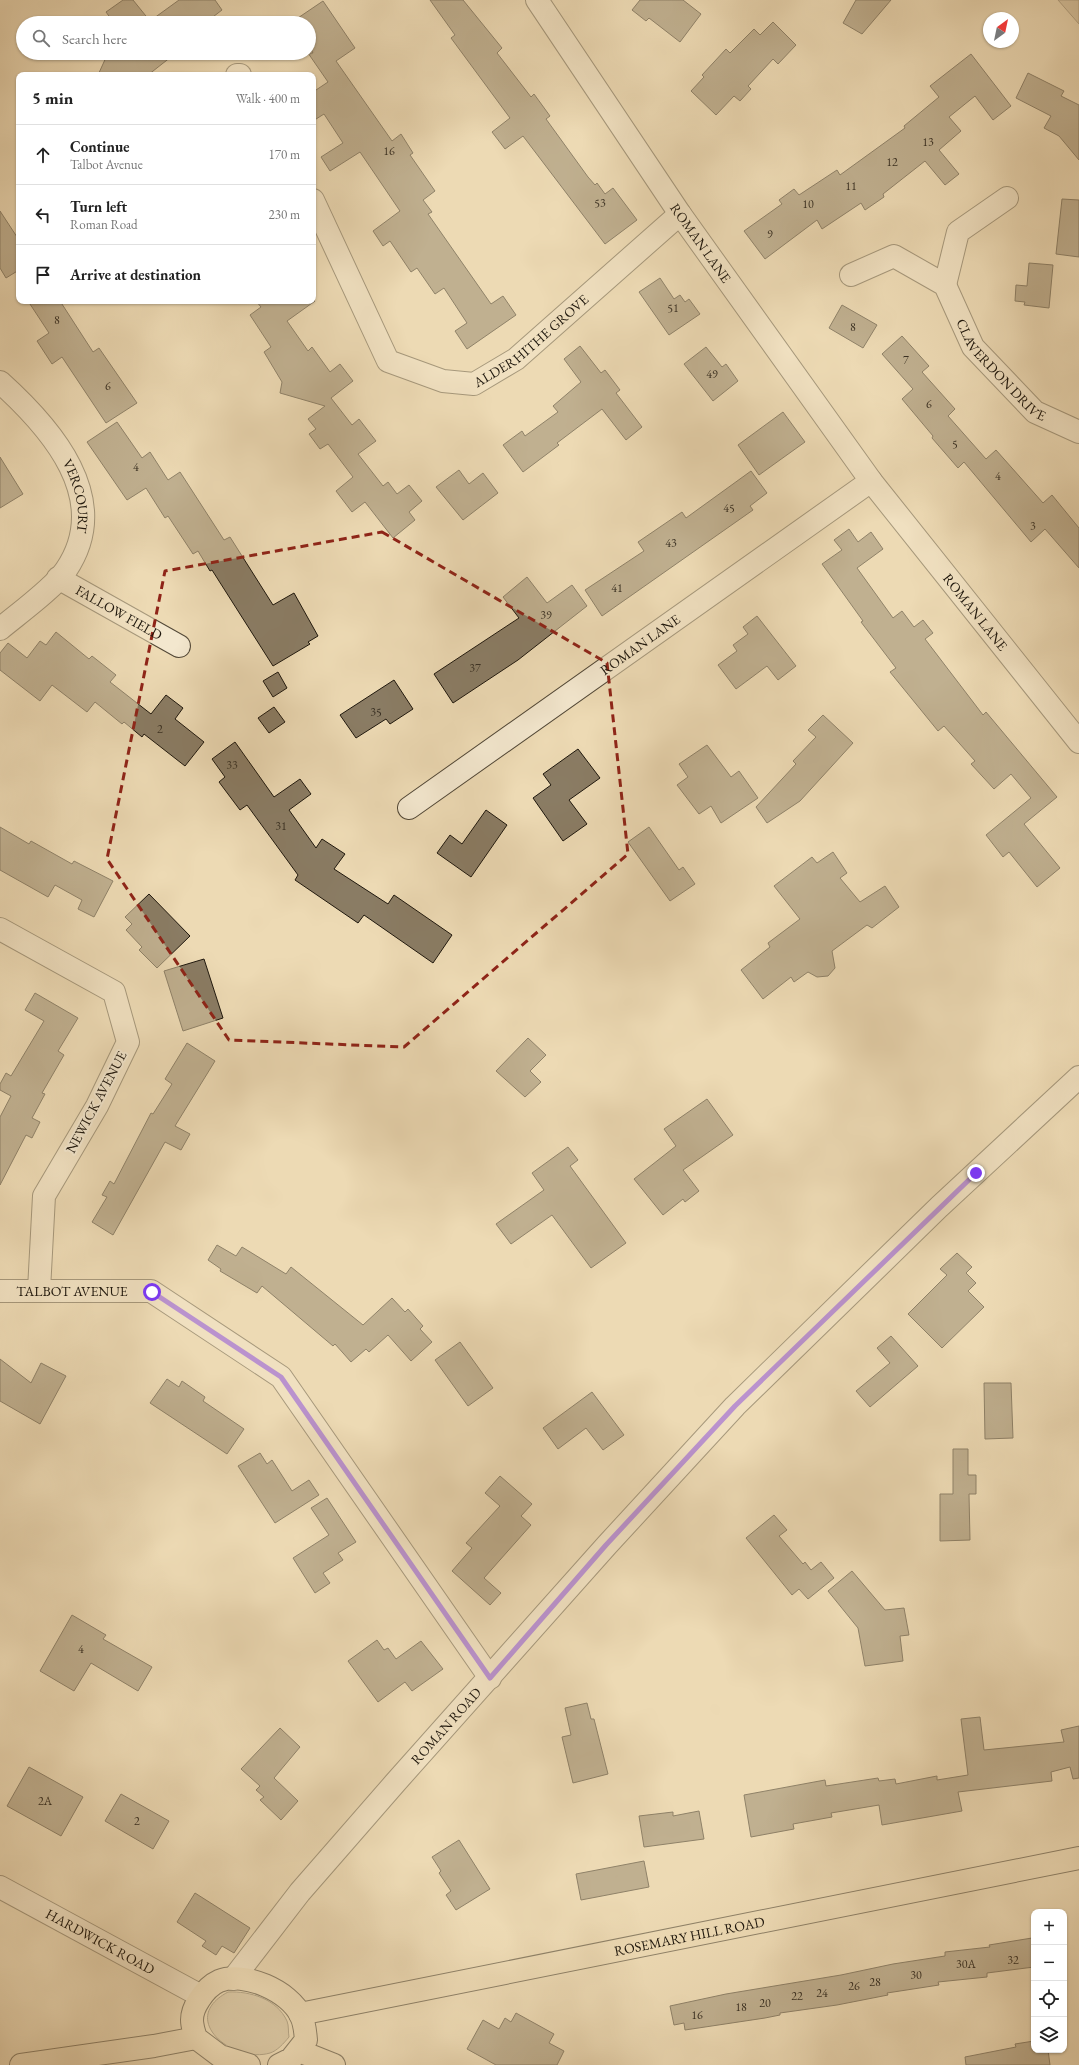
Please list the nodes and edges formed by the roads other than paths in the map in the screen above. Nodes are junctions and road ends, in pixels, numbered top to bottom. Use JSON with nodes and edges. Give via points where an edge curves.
{"nodes":[{"id":1,"x":536,"y":0,"type":"edge"},
{"id":2,"x":1007,"y":198,"type":"dead end"},
{"id":3,"x":316,"y":206,"type":"edge"},
{"id":4,"x":680,"y":214,"type":"junction"},
{"id":5,"x":851,"y":275,"type":"dead end"},
{"id":6,"x":945,"y":285,"type":"junction"},
{"id":7,"x":0,"y":382,"type":"edge"},
{"id":8,"x":1079,"y":432,"type":"edge"},
{"id":9,"x":871,"y":481,"type":"junction"},
{"id":10,"x":58,"y":578,"type":"junction"},
{"id":11,"x":0,"y":629,"type":"edge"},
{"id":12,"x":180,"y":646,"type":"dead end"},
{"id":13,"x":1079,"y":742,"type":"edge"},
{"id":14,"x":409,"y":808,"type":"dead end"},
{"id":15,"x":0,"y":928,"type":"edge"},
{"id":16,"x":1079,"y":1077,"type":"edge"},
{"id":17,"x":39,"y":1290,"type":"junction"},
{"id":18,"x":0,"y":1291,"type":"edge"},
{"id":19,"x":490,"y":1678,"type":"junction"},
{"id":20,"x":1079,"y":1858,"type":"edge"},
{"id":21,"x":0,"y":1887,"type":"edge"},
{"id":22,"x":233,"y":1979,"type":"junction"},
{"id":23,"x":201,"y":1996,"type":"junction"},
{"id":24,"x":300,"y":2014,"type":"junction"},
{"id":25,"x":196,"y":2038,"type":"junction"},
{"id":26,"x":299,"y":2051,"type":"junction"},
{"id":27,"x":21,"y":2065,"type":"edge"},
{"id":28,"x":249,"y":2065,"type":"edge"},
{"id":29,"x":278,"y":2065,"type":"edge"},
{"id":30,"x":334,"y":2065,"type":"edge"}],
"edges":[{"from":1,"to":4,"type":"street","name":"ROMAN LANE"},
{"from":2,"to":6,"type":"street","via":[[958,232]]},
{"from":3,"to":4,"type":"street","name":"ALDERHITHE GROVE","via":[[388,362],[443,382],[474,384],[516,359]]},
{"from":4,"to":9,"type":"street","name":"ROMAN LANE"},
{"from":5,"to":6,"type":"street","via":[[894,256]]},
{"from":6,"to":8,"type":"street","name":"CLAVERDON DRIVE","via":[[973,347],[1035,412]]},
{"from":7,"to":10,"type":"street","name":"VERCOURT","via":[[28,407],[62,451],[76,476],[82,497],[83,528],[66,571]]},
{"from":9,"to":13,"type":"street","name":"ROMAN LANE"},
{"from":9,"to":14,"type":"street","name":"ROMAN LANE"},
{"from":10,"to":11,"type":"street","name":"VERCOURT"},
{"from":10,"to":12,"type":"street","name":"FALLOW FIELD"},
{"from":15,"to":17,"type":"street","name":"NEWICK AVENUE","via":[[114,992],[128,1042],[97,1106],[44,1196]]},
{"from":16,"to":19,"type":"street","name":"ROMAN ROAD","via":[[939,1207],[735,1406],[606,1545]]},
{"from":17,"to":18,"type":"street","name":"TALBOT AVENUE"},
{"from":17,"to":19,"type":"street","name":"TALBOT AVENUE","via":[[152,1292],[281,1377]]},
{"from":19,"to":22,"type":"street","name":"ROMAN ROAD","via":[[394,1783],[300,1892]]},
{"from":20,"to":24,"type":"main road","name":"ROSEMARY HILL ROAD"},
{"from":21,"to":23,"type":"street","name":"HARDWICK ROAD"},
{"from":22,"to":23,"type":"main road","via":[[220,1980],[209,1986]]},
{"from":22,"to":24,"type":"main road","via":[[243,1979],[279,1992]]},
{"from":23,"to":25,"type":"main road","via":[[194,2008],[192,2020]]},
{"from":24,"to":26,"type":"main road","via":[[306,2040]]},
{"from":25,"to":27,"type":"main road"},
{"from":25,"to":28,"type":"main road","via":[[220,2056]]},
{"from":26,"to":29,"type":"main road","via":[[291,2059]]},
{"from":26,"to":30,"type":"main road"}]}
